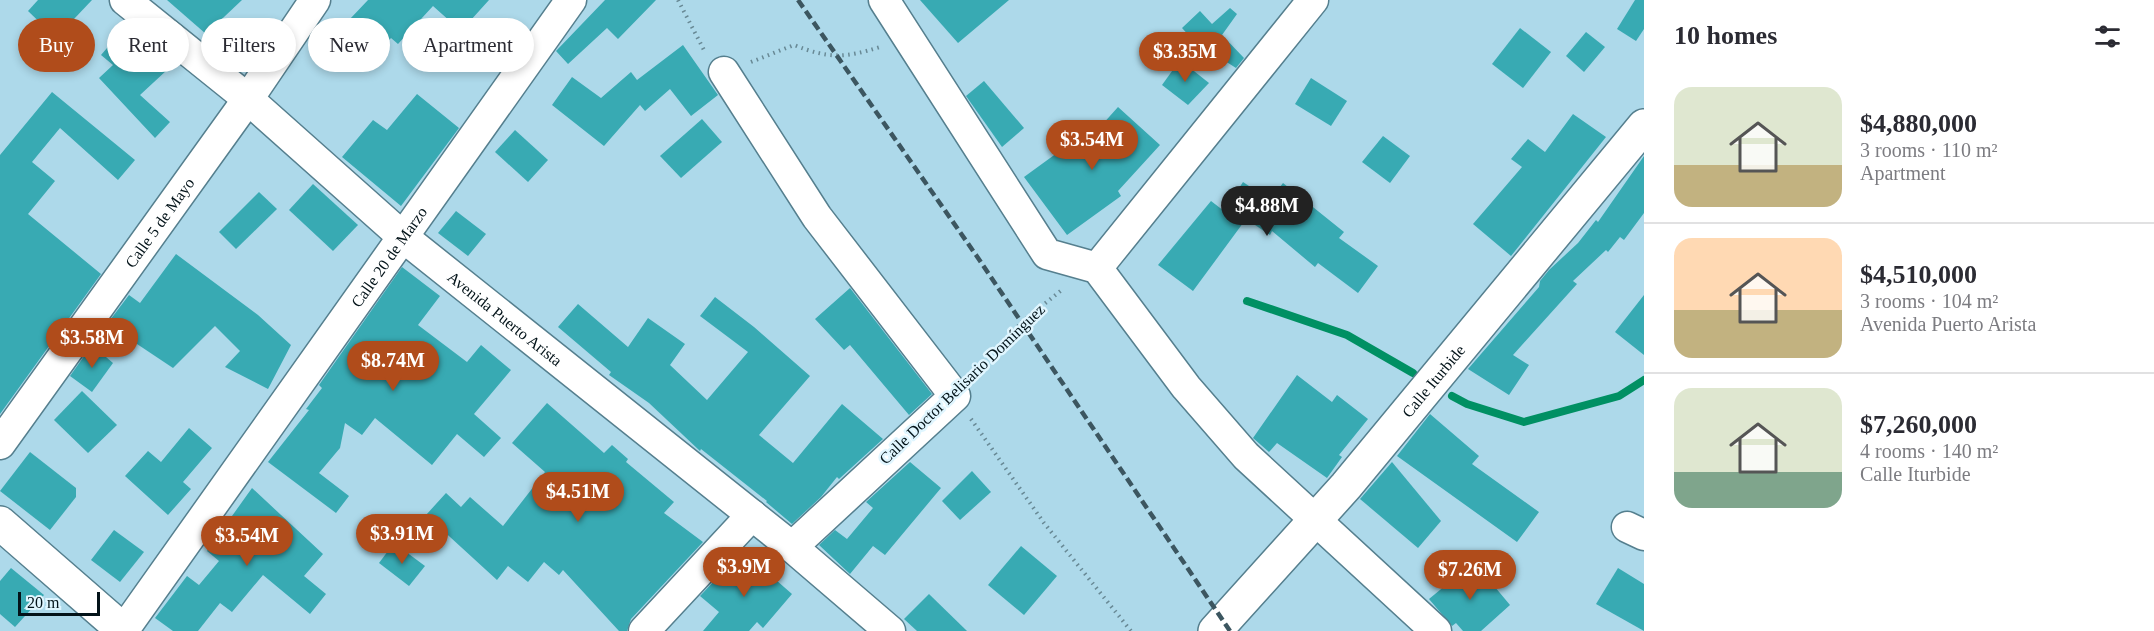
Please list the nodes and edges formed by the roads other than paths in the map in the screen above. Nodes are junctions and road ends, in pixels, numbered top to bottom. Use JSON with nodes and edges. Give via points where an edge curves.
{"nodes":[{"id":1,"x":125,"y":0,"type":"edge"},
{"id":2,"x":315,"y":0,"type":"edge"},
{"id":3,"x":571,"y":0,"type":"edge"},
{"id":4,"x":884,"y":0,"type":"edge"},
{"id":5,"x":1313,"y":0,"type":"edge"},
{"id":6,"x":724,"y":72,"type":"road end"},
{"id":7,"x":248,"y":99,"type":"junction"},
{"id":8,"x":1644,"y":126,"type":"edge"},
{"id":9,"x":403,"y":237,"type":"junction"},
{"id":10,"x":1097,"y":268,"type":"junction"},
{"id":11,"x":0,"y":444,"type":"edge"},
{"id":12,"x":752,"y":515,"type":"junction"},
{"id":13,"x":1315,"y":518,"type":"junction"},
{"id":14,"x":0,"y":523,"type":"edge"},
{"id":15,"x":792,"y":547,"type":"junction"},
{"id":16,"x":123,"y":631,"type":"edge"},
{"id":17,"x":644,"y":631,"type":"edge"},
{"id":18,"x":890,"y":631,"type":"edge"},
{"id":19,"x":1215,"y":631,"type":"edge"},
{"id":20,"x":1436,"y":631,"type":"edge"}],
"edges":[{"from":1,"to":7,"type":"street","name":"Avenida Puerto Arista"},
{"from":2,"to":7,"type":"street","name":"Calle 5 de Mayo"},
{"from":3,"to":9,"type":"street","name":"Calle 20 de Marzo"},
{"from":4,"to":10,"type":"street","via":[[1047,254]]},
{"from":5,"to":10,"type":"street"},
{"from":6,"to":15,"type":"street","name":"Calle Doctor Belisario Domínguez","via":[[817,217],[955,396]]},
{"from":7,"to":9,"type":"street","name":"Avenida Puerto Arista"},
{"from":7,"to":11,"type":"street","name":"Calle 5 de Mayo"},
{"from":8,"to":13,"type":"street","name":"Calle Iturbide"},
{"from":9,"to":12,"type":"street","name":"Avenida Puerto Arista"},
{"from":9,"to":16,"type":"street","name":"Calle 20 de Marzo"},
{"from":10,"to":13,"type":"street","via":[[1129,315],[1223,430]]},
{"from":12,"to":15,"type":"street","name":"Avenida Puerto Arista"},
{"from":12,"to":17,"type":"street"},
{"from":13,"to":19,"type":"street","name":"Calle Iturbide"},
{"from":13,"to":20,"type":"street"},
{"from":14,"to":16,"type":"street"},
{"from":15,"to":18,"type":"street","name":"Avenida Puerto Arista"}]}
